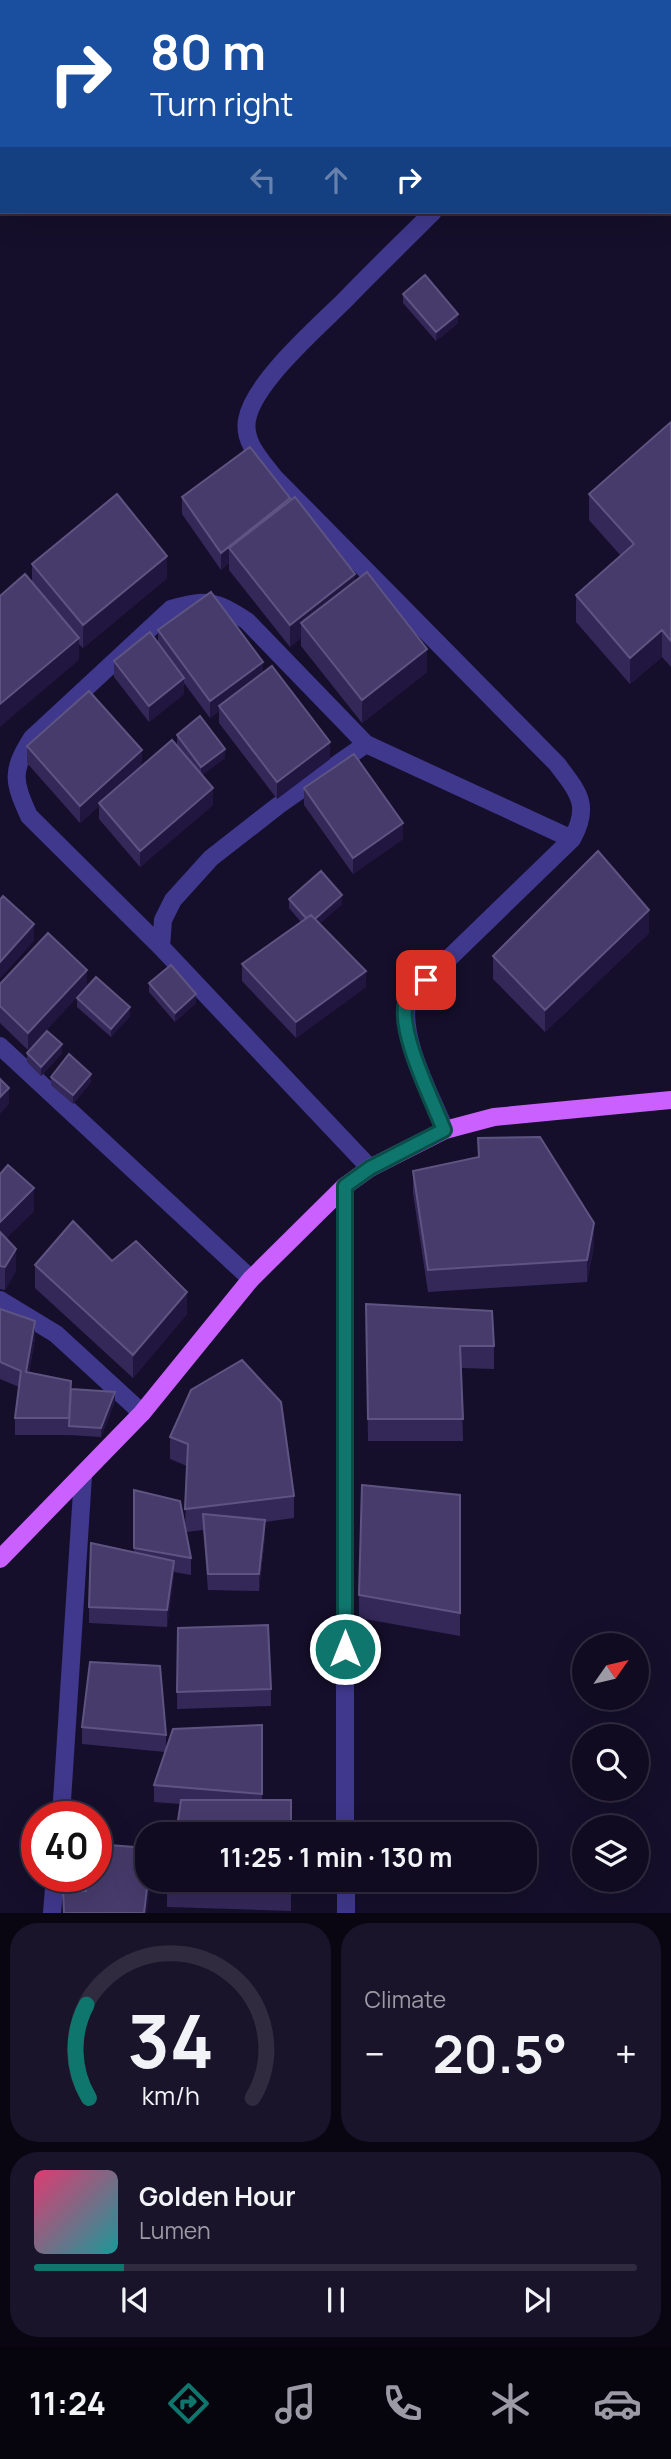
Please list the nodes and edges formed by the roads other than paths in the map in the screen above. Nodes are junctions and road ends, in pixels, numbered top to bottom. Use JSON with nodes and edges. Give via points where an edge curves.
{"nodes":[{"id":1,"x":431,"y":214,"type":"edge"},
{"id":2,"x":366,"y":744,"type":"junction"},
{"id":3,"x":572,"y":839,"type":"junction"},
{"id":4,"x":161,"y":947,"type":"junction"},
{"id":5,"x":0,"y":1046,"type":"edge"},
{"id":6,"x":671,"y":1100,"type":"edge"},
{"id":7,"x":444,"y":1130,"type":"junction"},
{"id":8,"x":370,"y":1168,"type":"junction"},
{"id":9,"x":345,"y":1186,"type":"junction"},
{"id":10,"x":251,"y":1279,"type":"junction"},
{"id":11,"x":0,"y":1300,"type":"edge"},
{"id":12,"x":142,"y":1413,"type":"junction"},
{"id":13,"x":83,"y":1476,"type":"junction"},
{"id":14,"x":0,"y":1559,"type":"edge"},
{"id":15,"x":62,"y":1801,"type":"edge"},
{"id":16,"x":345,"y":1822,"type":"edge"},
{"id":17,"x":54,"y":1892,"type":"edge"},
{"id":18,"x":346,"y":1892,"type":"edge"},
{"id":19,"x":52,"y":1913,"type":"edge"},
{"id":20,"x":346,"y":1913,"type":"edge"}],
"edges":[{"from":1,"to":3,"type":"street","via":[[262,387],[247,420],[247,436],[274,477],[557,764],[583,804]]},
{"from":2,"to":3,"type":"street"},
{"from":2,"to":4,"type":"street","via":[[211,858],[173,900],[163,920]]},
{"from":2,"to":4,"type":"street","via":[[247,621],[226,607],[200,601],[171,610],[33,738],[18,761],[16,789],[29,816]]},
{"from":3,"to":7,"type":"street","via":[[408,998],[406,1034]]},
{"from":4,"to":8,"type":"street"},
{"from":5,"to":10,"type":"street"},
{"from":6,"to":7,"type":"main road","via":[[494,1117]]},
{"from":7,"to":8,"type":"main road"},
{"from":8,"to":9,"type":"main road"},
{"from":9,"to":10,"type":"main road"},
{"from":9,"to":16,"type":"street"},
{"from":10,"to":12,"type":"main road"},
{"from":11,"to":12,"type":"street","via":[[57,1334]]},
{"from":12,"to":13,"type":"main road"},
{"from":13,"to":14,"type":"main road"},
{"from":13,"to":15,"type":"street"},
{"from":17,"to":19,"type":"street"},
{"from":18,"to":20,"type":"street"}]}
